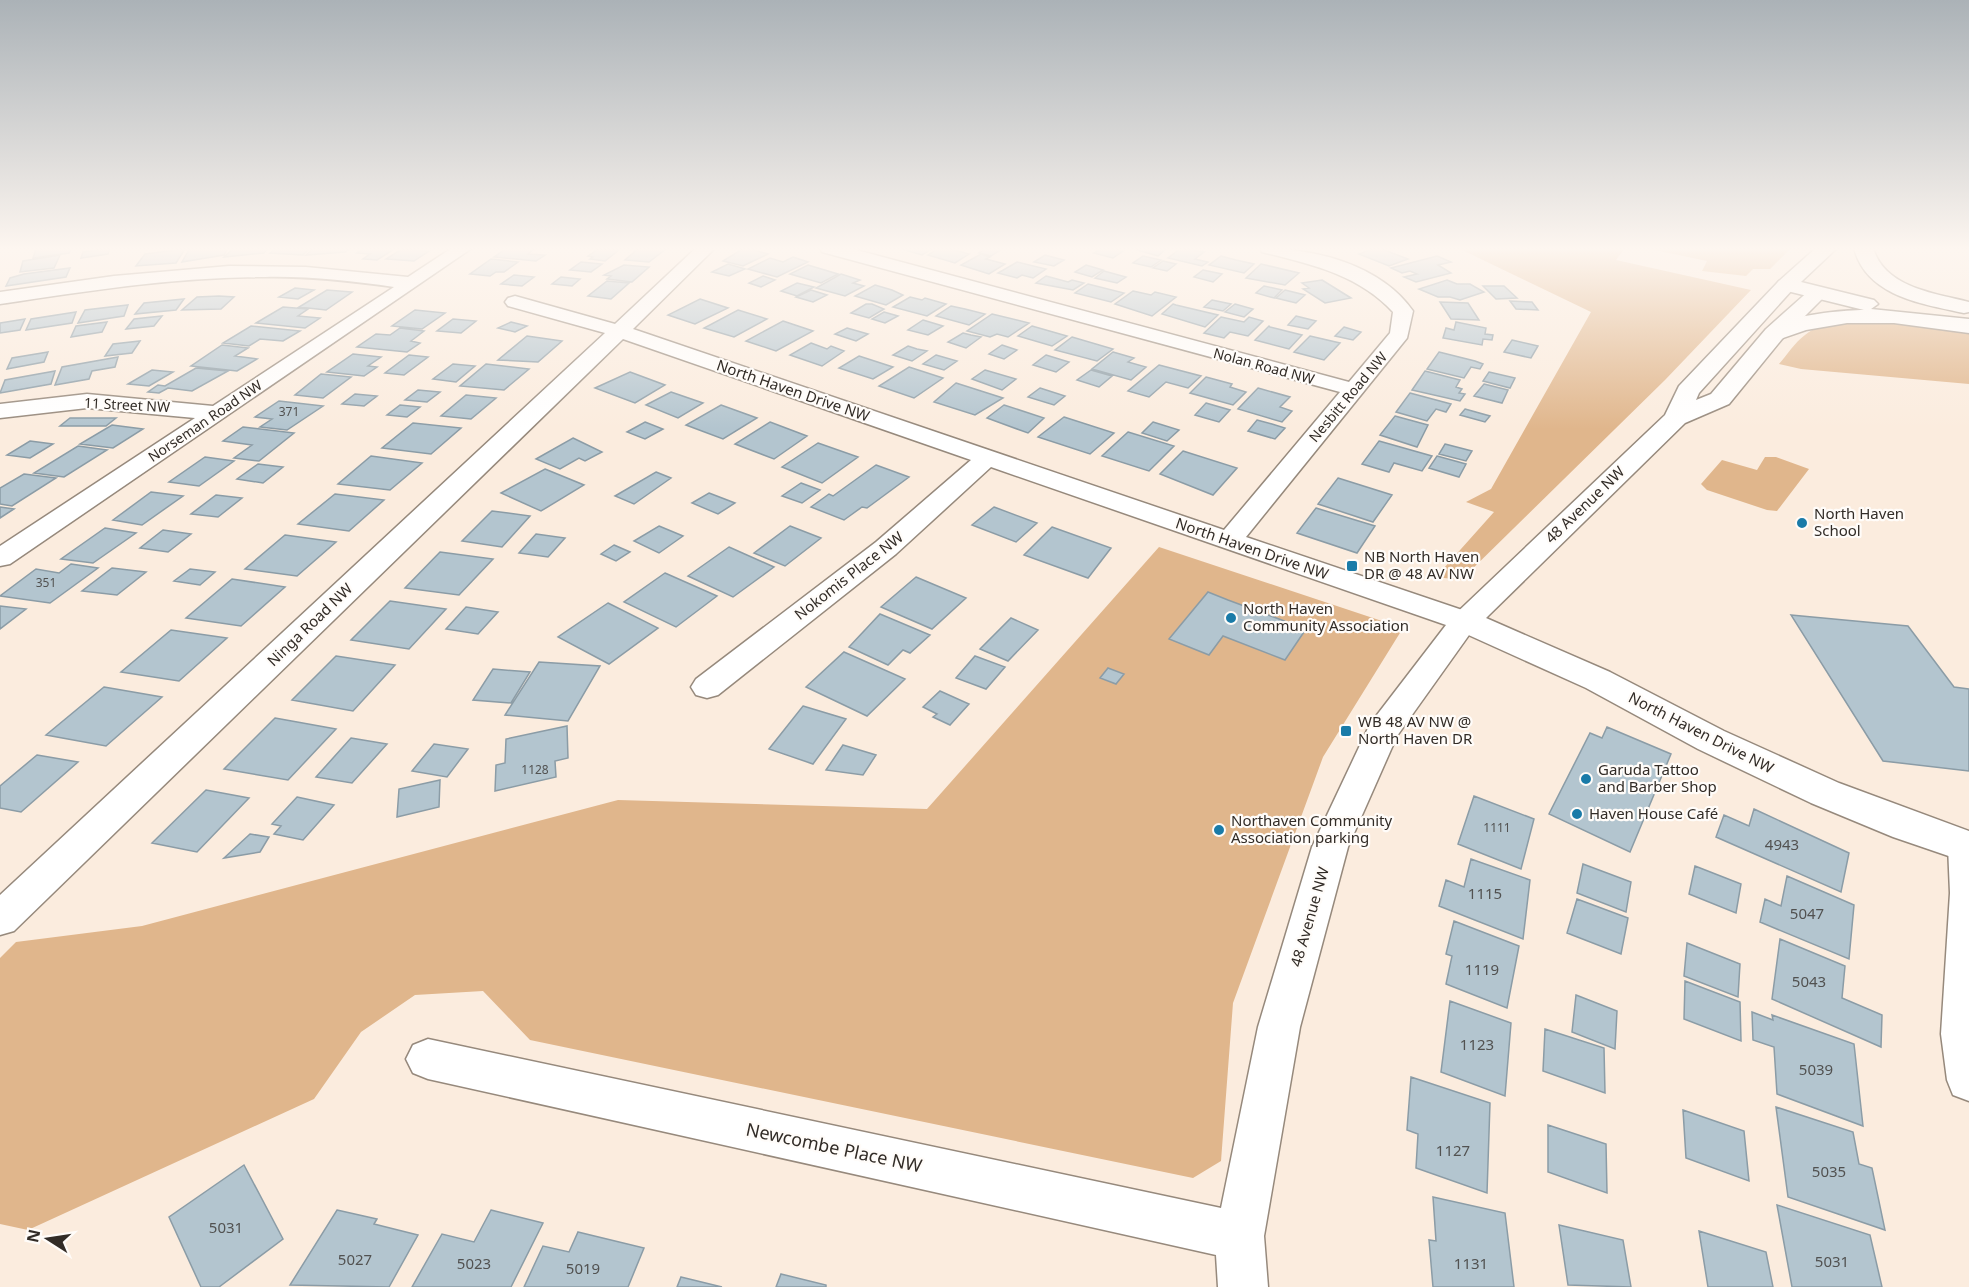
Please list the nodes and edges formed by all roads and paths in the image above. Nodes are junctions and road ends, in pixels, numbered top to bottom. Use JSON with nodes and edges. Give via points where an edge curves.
{"nodes":[{"id":1,"x":374,"y":308,"type":"edge"},
{"id":2,"x":537,"y":308,"type":"edge"},
{"id":3,"x":643,"y":308,"type":"edge"},
{"id":4,"x":1051,"y":308,"type":"edge"},
{"id":5,"x":1400,"y":308,"type":"edge"},
{"id":6,"x":1765,"y":308,"type":"edge"},
{"id":7,"x":1802,"y":308,"type":"edge"},
{"id":8,"x":1889,"y":308,"type":"edge"},
{"id":9,"x":1969,"y":325,"type":"edge"},
{"id":10,"x":619,"y":331,"type":"junction"},
{"id":11,"x":1774,"y":334,"type":"junction"},
{"id":12,"x":1352,"y":389,"type":"junction"},
{"id":13,"x":0,"y":411,"type":"edge"},
{"id":14,"x":218,"y":412,"type":"junction"},
{"id":15,"x":1677,"y":418,"type":"junction"},
{"id":16,"x":986,"y":459,"type":"junction"},
{"id":17,"x":1229,"y":541,"type":"junction"},
{"id":18,"x":0,"y":558,"type":"edge"},
{"id":19,"x":1464,"y":621,"type":"junction"},
{"id":20,"x":707,"y":687,"type":"dead end"},
{"id":21,"x":1968,"y":846,"type":"edge"},
{"id":22,"x":0,"y":919,"type":"edge"},
{"id":23,"x":429,"y":1059,"type":"dead end"},
{"id":24,"x":1969,"y":1080,"type":"edge"},
{"id":25,"x":1240,"y":1236,"type":"junction"},
{"id":26,"x":1243,"y":1287,"type":"edge"}],
"edges":[{"from":1,"to":14,"type":"street","name":"Norseman Road NW"},
{"from":2,"to":10,"type":"street","name":"North Haven Drive NW"},
{"from":3,"to":10,"type":"street"},
{"from":4,"to":12,"type":"street","name":"Nolan Road NW"},
{"from":5,"to":12,"type":"street","name":"Nesbitt Road NW","via":[[1400,334]]},
{"from":6,"to":15,"type":"street","name":"48 Avenue NW","via":[[1688,392]]},
{"from":7,"to":11,"type":"street","name":"48 Avenue NW"},
{"from":8,"to":9,"type":"street"},
{"from":9,"to":11,"type":"street","via":[[1852,315],[1804,321]]},
{"from":10,"to":16,"type":"street","name":"North Haven Drive NW"},
{"from":10,"to":22,"type":"street","name":"Ninga Road NW"},
{"from":11,"to":15,"type":"street","name":"48 Avenue NW","via":[[1720,399]]},
{"from":12,"to":17,"type":"street","name":"Nesbitt Road NW"},
{"from":13,"to":14,"type":"street","name":"11 Street NW","via":[[87,401]]},
{"from":14,"to":18,"type":"street","name":"Norseman Road NW"},
{"from":15,"to":19,"type":"street","name":"48 Avenue NW"},
{"from":16,"to":17,"type":"street","name":"North Haven Drive NW"},
{"from":16,"to":20,"type":"street","name":"Nokomis Place NW","via":[[886,548]]},
{"from":17,"to":19,"type":"street","name":"North Haven Drive NW"},
{"from":19,"to":21,"type":"street","name":"North Haven Drive NW","via":[[1598,680],[1711,740],[1825,793]]},
{"from":19,"to":25,"type":"street","name":"48 Avenue NW","via":[[1382,732],[1330,847],[1279,1028]]},
{"from":21,"to":24,"type":"street","via":[[1962,1034]]},
{"from":23,"to":25,"type":"street","name":"Newcombe Place NW"},
{"from":25,"to":26,"type":"street","name":"48 Avenue NW"}]}
